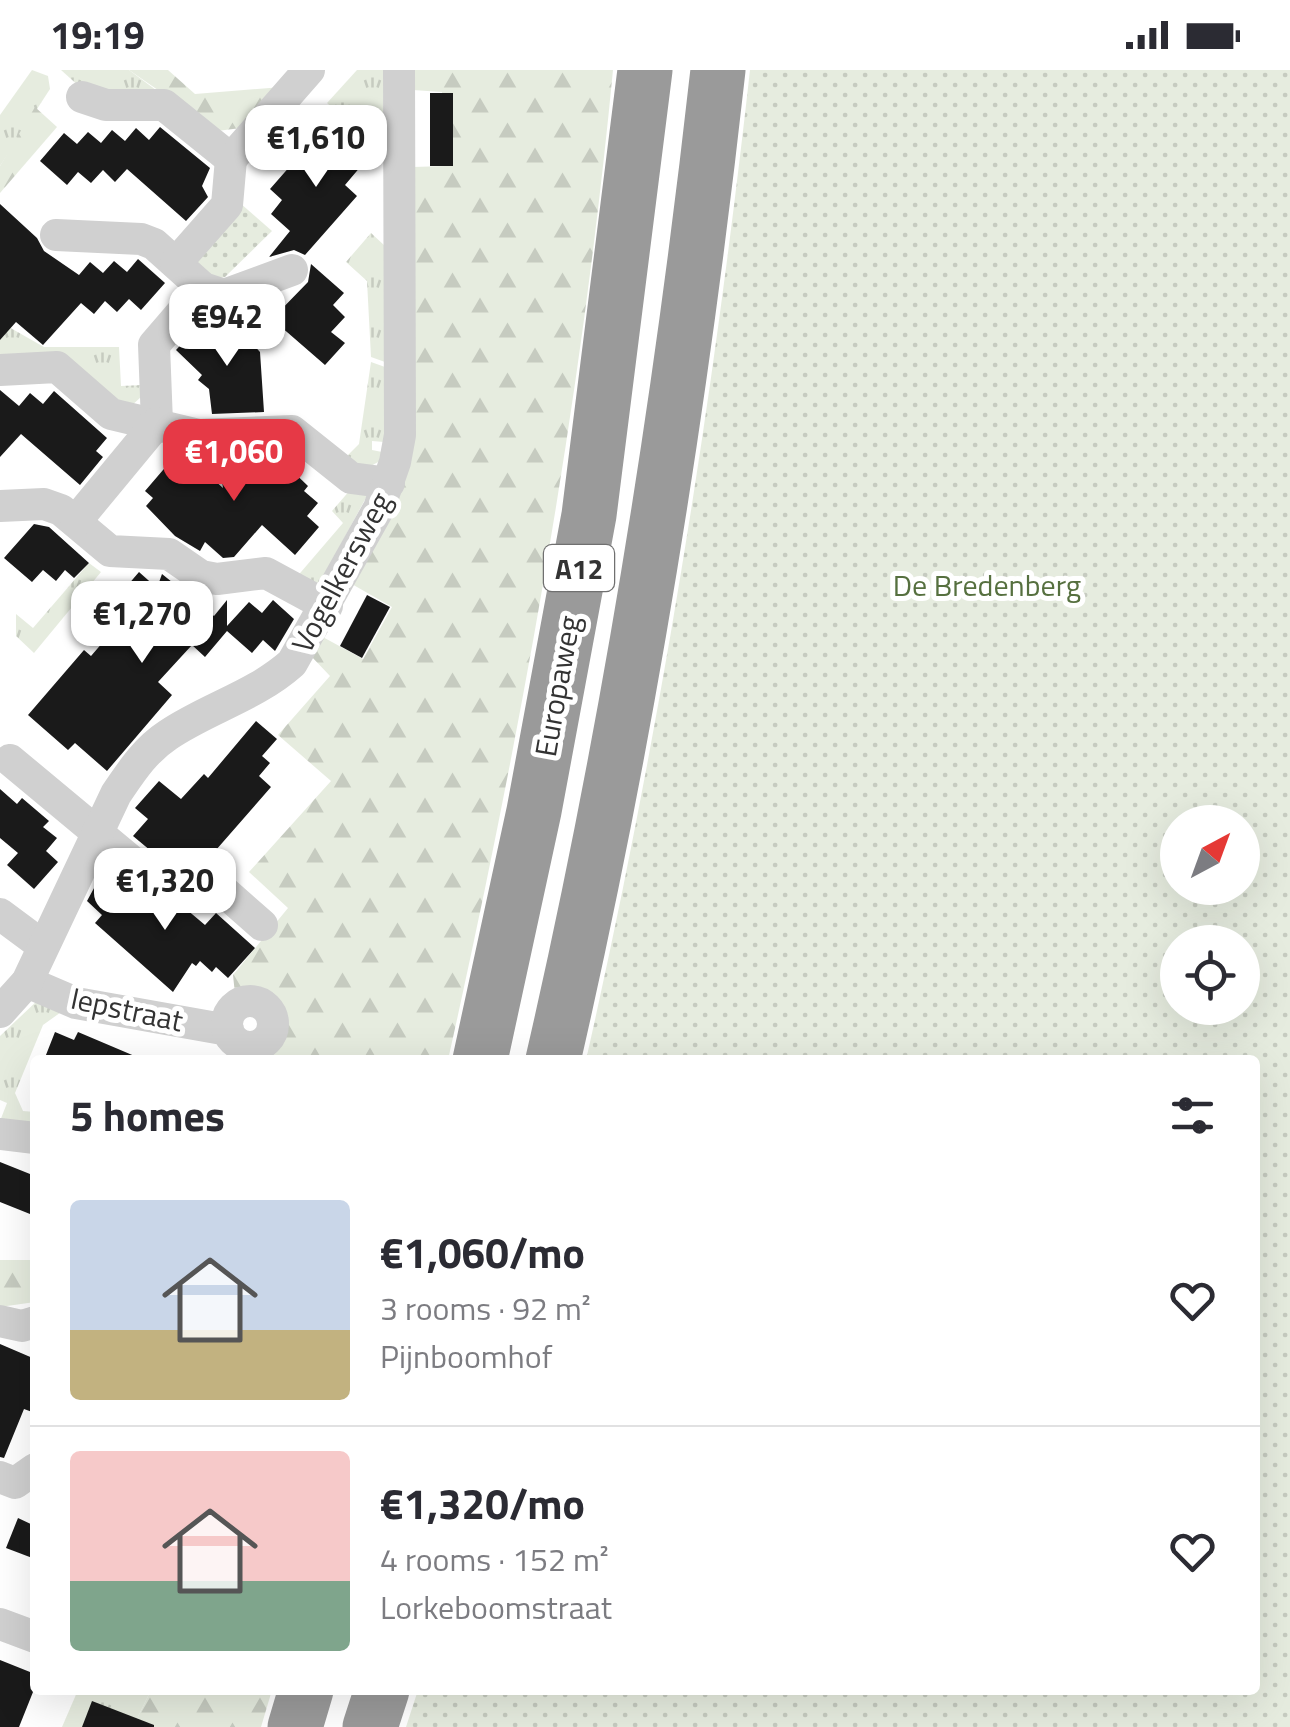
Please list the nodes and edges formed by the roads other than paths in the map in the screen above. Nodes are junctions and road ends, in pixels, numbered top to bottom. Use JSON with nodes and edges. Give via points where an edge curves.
{"nodes":[{"id":1,"x":310,"y":70,"type":"edge"},
{"id":2,"x":399,"y":70,"type":"edge"},
{"id":3,"x":645,"y":70,"type":"edge"},
{"id":4,"x":718,"y":70,"type":"edge"},
{"id":5,"x":82,"y":97,"type":"dead end"},
{"id":6,"x":231,"y":158,"type":"junction"},
{"id":7,"x":56,"y":235,"type":"dead end"},
{"id":8,"x":176,"y":263,"type":"junction"},
{"id":9,"x":292,"y":270,"type":"dead end"},
{"id":10,"x":203,"y":288,"type":"junction"},
{"id":11,"x":0,"y":370,"type":"edge"},
{"id":12,"x":158,"y":424,"type":"junction"},
{"id":13,"x":389,"y":483,"type":"junction"},
{"id":14,"x":0,"y":506,"type":"edge"},
{"id":15,"x":76,"y":521,"type":"junction"},
{"id":16,"x":326,"y":606,"type":"junction"},
{"id":17,"x":10,"y":760,"type":"dead end"},
{"id":18,"x":97,"y":833,"type":"junction"},
{"id":19,"x":0,"y":914,"type":"edge"},
{"id":20,"x":262,"y":925,"type":"dead end"},
{"id":21,"x":43,"y":946,"type":"junction"},
{"id":22,"x":27,"y":982,"type":"junction"},
{"id":23,"x":0,"y":1012,"type":"edge"},
{"id":24,"x":228,"y":1030,"type":"dead end"},
{"id":25,"x":481,"y":1055,"type":"edge"},
{"id":26,"x":554,"y":1055,"type":"edge"},
{"id":27,"x":0,"y":1134,"type":"edge"},
{"id":28,"x":30,"y":1137,"type":"edge"},
{"id":29,"x":0,"y":1321,"type":"edge"},
{"id":30,"x":30,"y":1324,"type":"edge"},
{"id":31,"x":30,"y":1472,"type":"edge"},
{"id":32,"x":0,"y":1477,"type":"edge"},
{"id":33,"x":0,"y":1624,"type":"edge"},
{"id":34,"x":30,"y":1635,"type":"edge"},
{"id":35,"x":305,"y":1695,"type":"edge"},
{"id":36,"x":380,"y":1695,"type":"edge"},
{"id":37,"x":295,"y":1727,"type":"edge"},
{"id":38,"x":370,"y":1727,"type":"edge"}],
"edges":[{"from":1,"to":6,"type":"street"},
{"from":2,"to":13,"type":"street","name":"Vogelkersweg","via":[[400,435]]},
{"from":3,"to":25,"type":"highway","name":"Europaweg","number":"A12","via":[[589,515]]},
{"from":4,"to":26,"type":"highway","number":"A12","via":[[663,491]]},
{"from":5,"to":6,"type":"street","via":[[106,105],[164,106]]},
{"from":6,"to":8,"type":"street","via":[[227,205]]},
{"from":7,"to":8,"type":"street","via":[[141,239]]},
{"from":8,"to":10,"type":"street"},
{"from":9,"to":10,"type":"street","via":[[224,294]]},
{"from":10,"to":12,"type":"street","via":[[154,345]]},
{"from":11,"to":12,"type":"street","via":[[57,367],[111,414]]},
{"from":12,"to":13,"type":"street","via":[[199,435],[292,431],[351,478]]},
{"from":12,"to":15,"type":"street"},
{"from":13,"to":16,"type":"street","name":"Vogelkersweg"},
{"from":14,"to":15,"type":"street","via":[[44,504]]},
{"from":15,"to":16,"type":"street","via":[[110,551],[169,554],[217,579],[266,574]]},
{"from":16,"to":18,"type":"street","name":"Vogelkersweg","via":[[306,645],[272,680],[168,734],[145,753]]},
{"from":17,"to":18,"type":"street"},
{"from":18,"to":20,"type":"street","via":[[159,884],[220,888]]},
{"from":18,"to":21,"type":"street","name":"Vogelkersweg"},
{"from":19,"to":21,"type":"street"},
{"from":21,"to":22,"type":"street","name":"Vogelkersweg"},
{"from":22,"to":23,"type":"street","name":"Vogelkersweg"},
{"from":22,"to":24,"type":"street","name":"Iepstraat","via":[[76,1002]]},
{"from":27,"to":28,"type":"street"},
{"from":29,"to":30,"type":"street"},
{"from":31,"to":32,"type":"street","via":[[16,1482]]},
{"from":33,"to":34,"type":"street"},
{"from":35,"to":37,"type":"highway"},
{"from":36,"to":38,"type":"highway"}]}
